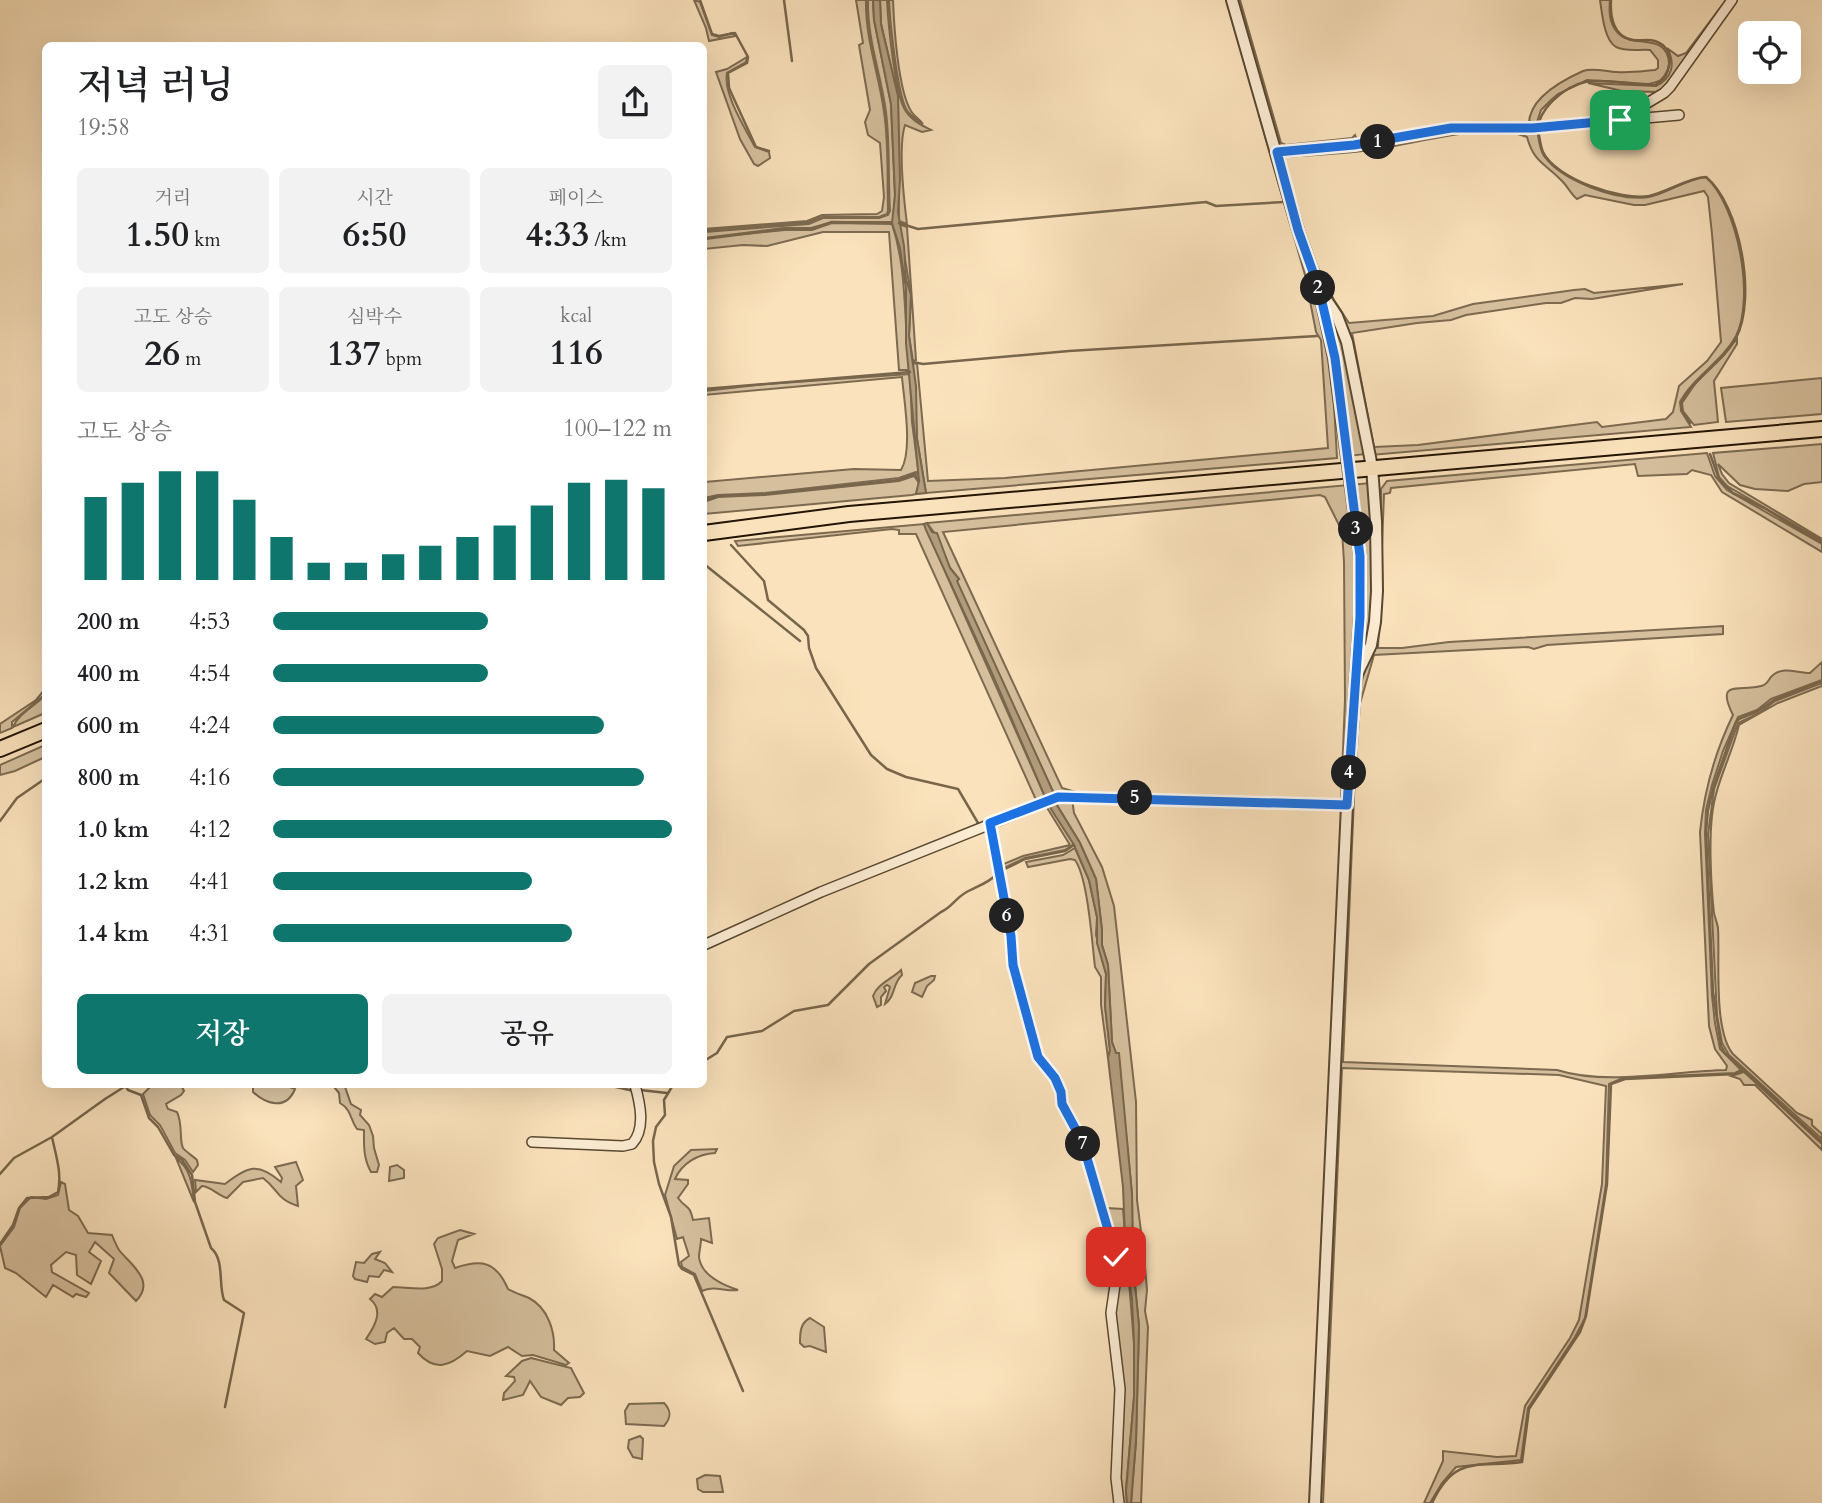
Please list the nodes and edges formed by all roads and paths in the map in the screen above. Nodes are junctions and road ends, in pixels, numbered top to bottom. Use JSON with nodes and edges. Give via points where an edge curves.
{"nodes":[{"id":1,"x":1232,"y":0,"type":"edge"},
{"id":2,"x":1732,"y":0,"type":"edge"},
{"id":3,"x":1679,"y":115,"type":"dead end"},
{"id":4,"x":1620,"y":120,"type":"junction"},
{"id":5,"x":1277,"y":152,"type":"junction"},
{"id":6,"x":1319,"y":289,"type":"junction"},
{"id":7,"x":1822,"y":429,"type":"edge"},
{"id":8,"x":1372,"y":467,"type":"junction"},
{"id":9,"x":707,"y":533,"type":"edge"},
{"id":10,"x":1356,"y":677,"type":"junction"},
{"id":11,"x":42,"y":732,"type":"edge"},
{"id":12,"x":0,"y":749,"type":"edge"},
{"id":13,"x":1347,"y":805,"type":"junction"},
{"id":14,"x":990,"y":823,"type":"junction"},
{"id":15,"x":707,"y":944,"type":"edge"},
{"id":16,"x":636,"y":1088,"type":"edge"},
{"id":17,"x":532,"y":1142,"type":"dead end"},
{"id":18,"x":1119,"y":1503,"type":"edge"},
{"id":19,"x":1315,"y":1503,"type":"edge"}],
"edges":[{"from":1,"to":5,"type":"street"},
{"from":2,"to":4,"type":"street","via":[[1671,87]]},
{"from":3,"to":4,"type":"street"},
{"from":4,"to":5,"type":"street","via":[[1533,128],[1451,128],[1354,145]]},
{"from":5,"to":6,"type":"street"},
{"from":6,"to":8,"type":"street","via":[[1347,342]]},
{"from":6,"to":10,"type":"street","bridge":true,"via":[[1335,358],[1360,556]]},
{"from":7,"to":8,"type":"highway"},
{"from":8,"to":9,"type":"highway","via":[[849,514]]},
{"from":8,"to":10,"type":"street","via":[[1376,622]]},
{"from":10,"to":13,"type":"street"},
{"from":11,"to":12,"type":"highway"},
{"from":13,"to":14,"type":"street","via":[[1058,797]]},
{"from":13,"to":19,"type":"street"},
{"from":14,"to":15,"type":"street","via":[[821,891]]},
{"from":14,"to":18,"type":"street","via":[[1013,965],[1038,1057],[1055,1078],[1062,1104],[1082,1141],[1116,1257],[1111,1313],[1120,1388]]},
{"from":16,"to":17,"type":"street","via":[[639,1131],[632,1144]]}]}
